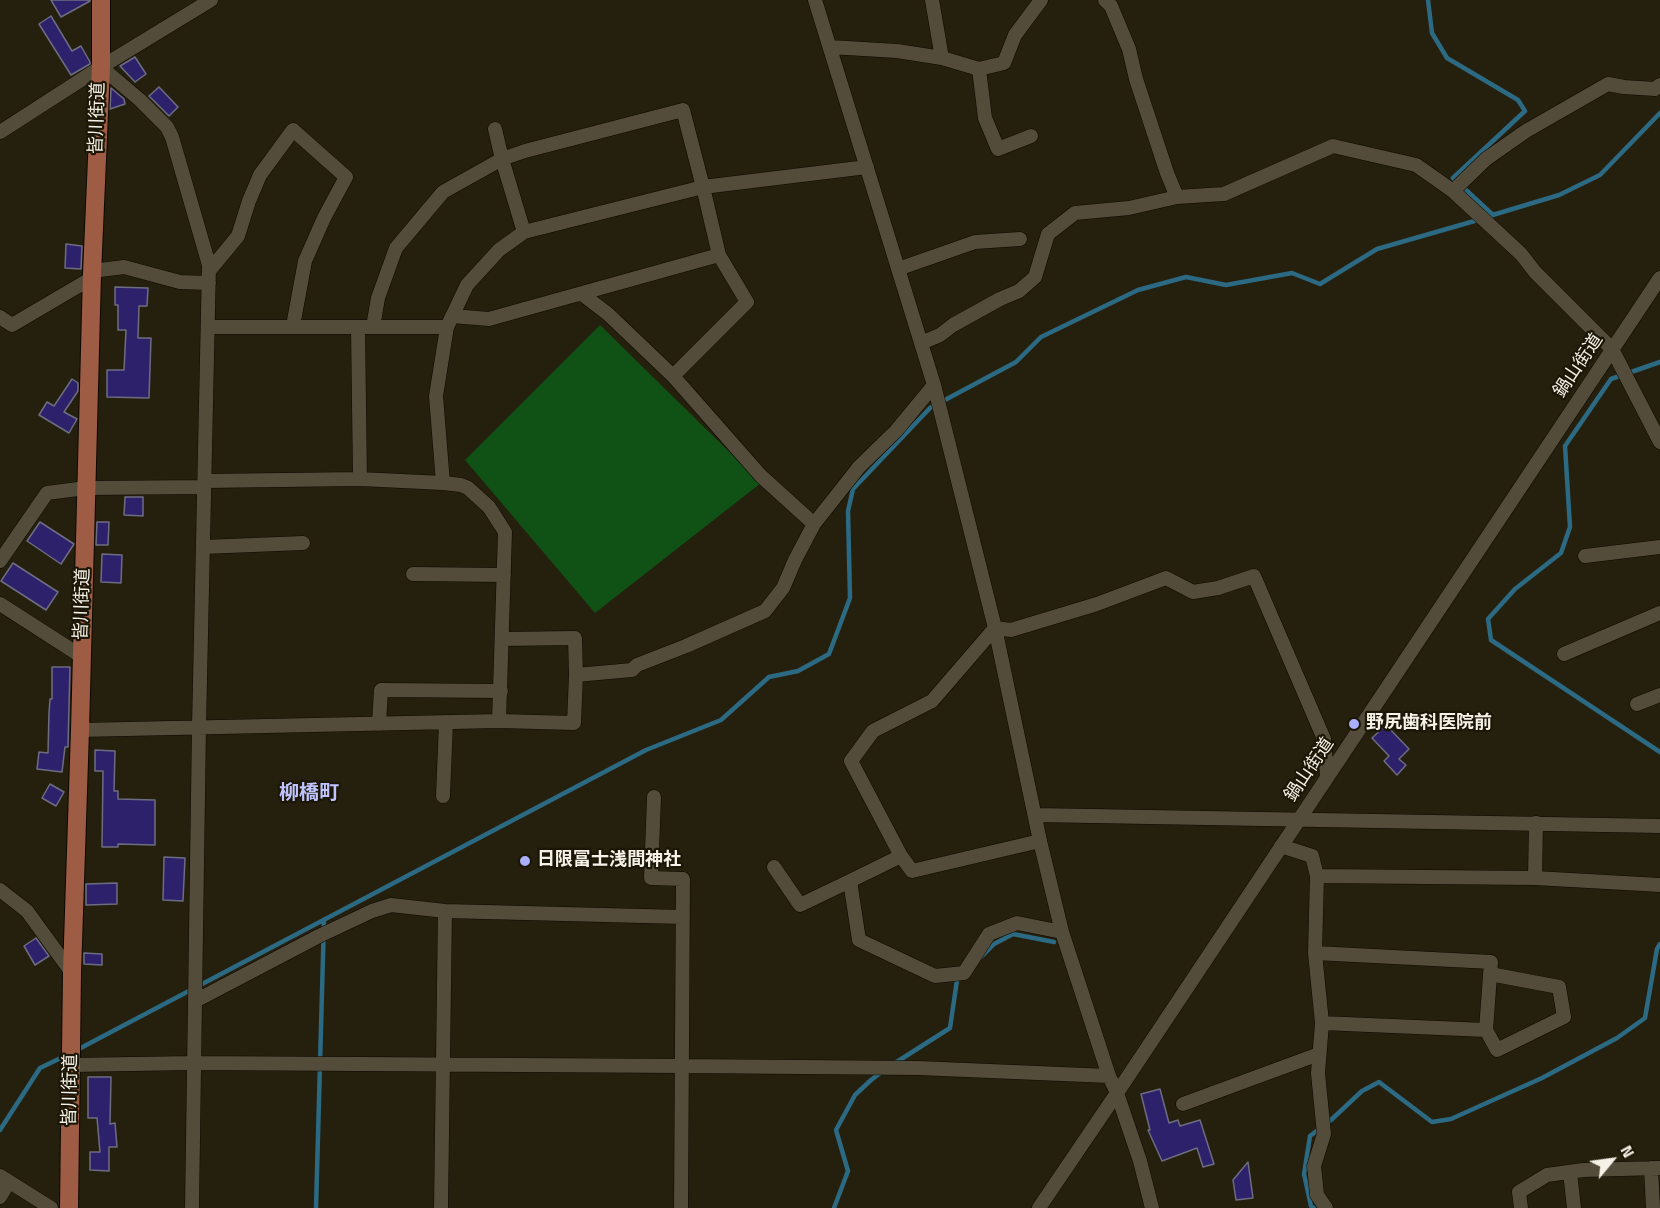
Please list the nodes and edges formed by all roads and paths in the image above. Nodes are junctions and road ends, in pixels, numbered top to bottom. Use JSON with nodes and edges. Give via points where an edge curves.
{"nodes":[{"id":1,"x":101,"y":0,"type":"edge"},
{"id":2,"x":211,"y":0,"type":"edge"},
{"id":3,"x":814,"y":0,"type":"edge"},
{"id":4,"x":932,"y":0,"type":"edge"},
{"id":5,"x":1041,"y":0,"type":"edge"},
{"id":6,"x":1106,"y":0,"type":"edge"},
{"id":7,"x":830,"y":46,"type":"junction"},
{"id":8,"x":942,"y":58,"type":"junction"},
{"id":9,"x":100,"y":67,"type":"junction"},
{"id":10,"x":979,"y":69,"type":"junction"},
{"id":11,"x":1660,"y":85,"type":"edge"},
{"id":12,"x":495,"y":129,"type":"dead end"},
{"id":13,"x":0,"y":132,"type":"edge"},
{"id":14,"x":1031,"y":136,"type":"dead end"},
{"id":15,"x":502,"y":159,"type":"junction"},
{"id":16,"x":867,"y":167,"type":"junction"},
{"id":17,"x":703,"y":187,"type":"junction"},
{"id":18,"x":1453,"y":191,"type":"junction"},
{"id":19,"x":1177,"y":197,"type":"junction"},
{"id":20,"x":524,"y":232,"type":"junction"},
{"id":21,"x":1020,"y":239,"type":"dead end"},
{"id":22,"x":719,"y":255,"type":"junction"},
{"id":23,"x":898,"y":269,"type":"junction"},
{"id":24,"x":92,"y":274,"type":"junction"},
{"id":25,"x":209,"y":277,"type":"junction"},
{"id":26,"x":1660,"y":278,"type":"edge"},
{"id":27,"x":582,"y":294,"type":"junction"},
{"id":28,"x":0,"y":317,"type":"edge"},
{"id":29,"x":450,"y":321,"type":"junction"},
{"id":30,"x":293,"y":326,"type":"junction"},
{"id":31,"x":208,"y":327,"type":"junction"},
{"id":32,"x":358,"y":327,"type":"junction"},
{"id":33,"x":373,"y":327,"type":"junction"},
{"id":34,"x":921,"y":343,"type":"junction"},
{"id":35,"x":1612,"y":349,"type":"junction"},
{"id":36,"x":673,"y":376,"type":"junction"},
{"id":37,"x":934,"y":385,"type":"junction"},
{"id":38,"x":1660,"y":442,"type":"edge"},
{"id":39,"x":360,"y":479,"type":"junction"},
{"id":40,"x":443,"y":483,"type":"junction"},
{"id":41,"x":204,"y":484,"type":"junction"},
{"id":42,"x":86,"y":488,"type":"junction"},
{"id":43,"x":814,"y":524,"type":"junction"},
{"id":44,"x":303,"y":543,"type":"dead end"},
{"id":45,"x":203,"y":546,"type":"junction"},
{"id":46,"x":1660,"y":547,"type":"edge"},
{"id":47,"x":1585,"y":556,"type":"dead end"},
{"id":48,"x":0,"y":561,"type":"edge"},
{"id":49,"x":413,"y":574,"type":"dead end"},
{"id":50,"x":504,"y":574,"type":"junction"},
{"id":51,"x":0,"y":604,"type":"edge"},
{"id":52,"x":1660,"y":613,"type":"edge"},
{"id":53,"x":995,"y":628,"type":"junction"},
{"id":54,"x":502,"y":639,"type":"junction"},
{"id":55,"x":1564,"y":654,"type":"dead end"},
{"id":56,"x":81,"y":656,"type":"junction"},
{"id":57,"x":576,"y":675,"type":"junction"},
{"id":58,"x":501,"y":691,"type":"junction"},
{"id":59,"x":1660,"y":695,"type":"edge"},
{"id":60,"x":1637,"y":704,"type":"dead end"},
{"id":61,"x":499,"y":721,"type":"junction"},
{"id":62,"x":446,"y":723,"type":"junction"},
{"id":63,"x":379,"y":724,"type":"junction"},
{"id":64,"x":199,"y":727,"type":"junction"},
{"id":65,"x":80,"y":730,"type":"junction"},
{"id":66,"x":1327,"y":776,"type":"junction"},
{"id":67,"x":443,"y":796,"type":"dead end"},
{"id":68,"x":654,"y":797,"type":"dead end"},
{"id":69,"x":1035,"y":815,"type":"junction"},
{"id":70,"x":1298,"y":820,"type":"junction"},
{"id":71,"x":1536,"y":823,"type":"junction"},
{"id":72,"x":1660,"y":826,"type":"edge"},
{"id":73,"x":1040,"y":841,"type":"junction"},
{"id":74,"x":1281,"y":846,"type":"junction"},
{"id":75,"x":902,"y":856,"type":"junction"},
{"id":76,"x":774,"y":867,"type":"dead end"},
{"id":77,"x":1317,"y":876,"type":"junction"},
{"id":78,"x":1535,"y":878,"type":"junction"},
{"id":79,"x":850,"y":881,"type":"junction"},
{"id":80,"x":1660,"y":885,"type":"edge"},
{"id":81,"x":0,"y":890,"type":"edge"},
{"id":82,"x":445,"y":912,"type":"junction"},
{"id":83,"x":683,"y":917,"type":"junction"},
{"id":84,"x":1062,"y":932,"type":"junction"},
{"id":85,"x":1315,"y":953,"type":"junction"},
{"id":86,"x":72,"y":973,"type":"junction"},
{"id":87,"x":1490,"y":974,"type":"junction"},
{"id":88,"x":195,"y":994,"type":"junction"},
{"id":89,"x":1322,"y":1023,"type":"junction"},
{"id":90,"x":1486,"y":1030,"type":"junction"},
{"id":91,"x":1319,"y":1054,"type":"junction"},
{"id":92,"x":71,"y":1056,"type":"junction"},
{"id":93,"x":195,"y":1063,"type":"junction"},
{"id":94,"x":443,"y":1064,"type":"junction"},
{"id":95,"x":682,"y":1066,"type":"junction"},
{"id":96,"x":1109,"y":1076,"type":"junction"},
{"id":97,"x":1117,"y":1093,"type":"junction"},
{"id":98,"x":1184,"y":1104,"type":"dead end"},
{"id":99,"x":1656,"y":1168,"type":"edge"},
{"id":100,"x":1570,"y":1172,"type":"junction"},
{"id":101,"x":5,"y":1179,"type":"edge"},
{"id":102,"x":0,"y":1197,"type":"edge"},
{"id":103,"x":51,"y":1208,"type":"edge"},
{"id":104,"x":69,"y":1208,"type":"edge"},
{"id":105,"x":192,"y":1208,"type":"edge"},
{"id":106,"x":441,"y":1208,"type":"edge"},
{"id":107,"x":681,"y":1208,"type":"edge"},
{"id":108,"x":1039,"y":1208,"type":"edge"},
{"id":109,"x":1152,"y":1208,"type":"edge"},
{"id":110,"x":1326,"y":1208,"type":"edge"},
{"id":111,"x":1521,"y":1208,"type":"edge"},
{"id":112,"x":1574,"y":1208,"type":"edge"},
{"id":113,"x":1653,"y":1208,"type":"edge"}],
"edges":[{"from":1,"to":9,"type":"main road","name":"皆川街道"},
{"from":2,"to":9,"type":"street"},
{"from":3,"to":7,"type":"street"},
{"from":4,"to":8,"type":"street"},
{"from":5,"to":10,"type":"street","via":[[1015,35],[1004,63]]},
{"from":6,"to":19,"type":"street","via":[[1129,49]]},
{"from":7,"to":8,"type":"street"},
{"from":7,"to":16,"type":"street"},
{"from":8,"to":10,"type":"street"},
{"from":9,"to":13,"type":"street"},
{"from":9,"to":24,"type":"main road","name":"皆川街道"},
{"from":9,"to":25,"type":"street","via":[[167,127],[209,265]]},
{"from":10,"to":14,"type":"street","via":[[985,118],[998,149]]},
{"from":11,"to":18,"type":"street","via":[[1655,89],[1608,84],[1526,131],[1486,159]]},
{"from":12,"to":15,"type":"street"},
{"from":15,"to":17,"type":"street","via":[[683,110]]},
{"from":15,"to":20,"type":"street"},
{"from":15,"to":33,"type":"street","via":[[443,192],[396,248],[378,298]]},
{"from":16,"to":17,"type":"street"},
{"from":16,"to":23,"type":"street"},
{"from":17,"to":20,"type":"street"},
{"from":17,"to":22,"type":"street"},
{"from":18,"to":19,"type":"street","via":[[1416,165],[1333,146],[1224,194]]},
{"from":18,"to":35,"type":"street","via":[[1521,254]]},
{"from":19,"to":34,"type":"street","via":[[1129,208],[1075,213],[1048,234],[1035,277],[1019,291]]},
{"from":20,"to":29,"type":"street","via":[[499,250],[467,285]]},
{"from":21,"to":23,"type":"street","via":[[975,242]]},
{"from":22,"to":27,"type":"street"},
{"from":22,"to":36,"type":"street","via":[[747,302]]},
{"from":23,"to":34,"type":"street"},
{"from":24,"to":25,"type":"street","via":[[124,267],[180,282]]},
{"from":24,"to":28,"type":"street","via":[[12,325]]},
{"from":24,"to":42,"type":"main road","name":"皆川街道"},
{"from":25,"to":30,"type":"street","via":[[238,236],[261,176],[293,130],[346,177],[305,261]]},
{"from":25,"to":31,"type":"street"},
{"from":26,"to":35,"type":"street","name":"鍋山街道"},
{"from":27,"to":29,"type":"street","via":[[489,319]]},
{"from":27,"to":36,"type":"street"},
{"from":29,"to":33,"type":"street"},
{"from":29,"to":40,"type":"street","via":[[436,396]]},
{"from":30,"to":31,"type":"street"},
{"from":30,"to":32,"type":"street"},
{"from":31,"to":41,"type":"street"},
{"from":32,"to":33,"type":"street"},
{"from":32,"to":39,"type":"street"},
{"from":34,"to":37,"type":"street"},
{"from":35,"to":38,"type":"street"},
{"from":35,"to":66,"type":"street","name":"鍋山街道"},
{"from":36,"to":43,"type":"street","via":[[761,476]]},
{"from":37,"to":43,"type":"street"},
{"from":37,"to":53,"type":"street"},
{"from":39,"to":40,"type":"street"},
{"from":39,"to":41,"type":"street"},
{"from":40,"to":50,"type":"street","via":[[468,488],[489,507],[505,532]]},
{"from":41,"to":42,"type":"street"},
{"from":41,"to":45,"type":"street"},
{"from":42,"to":48,"type":"street","via":[[47,493]]},
{"from":42,"to":56,"type":"main road","name":"皆川街道"},
{"from":43,"to":57,"type":"street","via":[[783,588],[765,611],[637,664],[632,670]]},
{"from":44,"to":45,"type":"street"},
{"from":45,"to":64,"type":"street"},
{"from":46,"to":47,"type":"street"},
{"from":49,"to":50,"type":"street"},
{"from":50,"to":54,"type":"street"},
{"from":51,"to":56,"type":"street"},
{"from":52,"to":55,"type":"street"},
{"from":53,"to":66,"type":"street","via":[[1022,627],[1166,578],[1193,592],[1254,576],[1324,739]]},
{"from":53,"to":69,"type":"street"},
{"from":53,"to":75,"type":"street","via":[[932,701],[873,731],[851,761]]},
{"from":54,"to":57,"type":"street","via":[[575,638]]},
{"from":54,"to":58,"type":"street"},
{"from":56,"to":65,"type":"main road","name":"皆川街道"},
{"from":57,"to":61,"type":"street","via":[[574,723]]},
{"from":58,"to":61,"type":"street"},
{"from":58,"to":63,"type":"street","via":[[381,690]]},
{"from":59,"to":60,"type":"street"},
{"from":61,"to":62,"type":"street"},
{"from":62,"to":63,"type":"street"},
{"from":62,"to":67,"type":"street"},
{"from":63,"to":64,"type":"street"},
{"from":64,"to":65,"type":"street"},
{"from":64,"to":88,"type":"street"},
{"from":65,"to":86,"type":"main road","name":"皆川街道"},
{"from":66,"to":70,"type":"street","name":"鍋山街道"},
{"from":68,"to":83,"type":"street","via":[[651,878],[683,879]]},
{"from":69,"to":70,"type":"street"},
{"from":69,"to":73,"type":"street"},
{"from":70,"to":71,"type":"street"},
{"from":70,"to":74,"type":"street","name":"鍋山街道"},
{"from":71,"to":72,"type":"street"},
{"from":71,"to":78,"type":"street"},
{"from":73,"to":75,"type":"street","via":[[912,871]]},
{"from":73,"to":84,"type":"street"},
{"from":74,"to":77,"type":"street","via":[[1312,856]]},
{"from":74,"to":97,"type":"street","name":"鍋山街道"},
{"from":75,"to":79,"type":"street"},
{"from":76,"to":79,"type":"street","via":[[800,904]]},
{"from":77,"to":78,"type":"street"},
{"from":77,"to":85,"type":"street"},
{"from":78,"to":80,"type":"street"},
{"from":79,"to":84,"type":"street","via":[[859,940],[935,976],[964,973],[989,934],[1017,923]]},
{"from":81,"to":86,"type":"street","via":[[27,911]]},
{"from":82,"to":83,"type":"street"},
{"from":82,"to":88,"type":"street","via":[[391,905],[372,911]]},
{"from":82,"to":94,"type":"street"},
{"from":83,"to":95,"type":"street"},
{"from":84,"to":96,"type":"street"},
{"from":85,"to":87,"type":"street","via":[[1491,962]]},
{"from":85,"to":89,"type":"street"},
{"from":86,"to":92,"type":"main road","name":"皆川街道"},
{"from":87,"to":90,"type":"street"},
{"from":87,"to":90,"type":"street","via":[[1559,987],[1564,1017],[1497,1050]]},
{"from":88,"to":93,"type":"street"},
{"from":89,"to":90,"type":"street"},
{"from":89,"to":91,"type":"street"},
{"from":91,"to":98,"type":"street"},
{"from":91,"to":110,"type":"street","via":[[1324,1134],[1314,1166],[1317,1195]]},
{"from":92,"to":93,"type":"street"},
{"from":92,"to":104,"type":"main road","name":"皆川街道"},
{"from":93,"to":94,"type":"street"},
{"from":93,"to":105,"type":"street"},
{"from":94,"to":95,"type":"street"},
{"from":94,"to":106,"type":"street"},
{"from":95,"to":96,"type":"street","via":[[918,1068]]},
{"from":95,"to":107,"type":"street"},
{"from":96,"to":97,"type":"street"},
{"from":97,"to":108,"type":"street","name":"鍋山街道"},
{"from":97,"to":109,"type":"street"},
{"from":99,"to":100,"type":"street"},
{"from":99,"to":113,"type":"street"},
{"from":100,"to":111,"type":"street","via":[[1547,1175],[1519,1192]]},
{"from":100,"to":112,"type":"street"},
{"from":101,"to":102,"type":"street"},
{"from":101,"to":103,"type":"street"}]}
